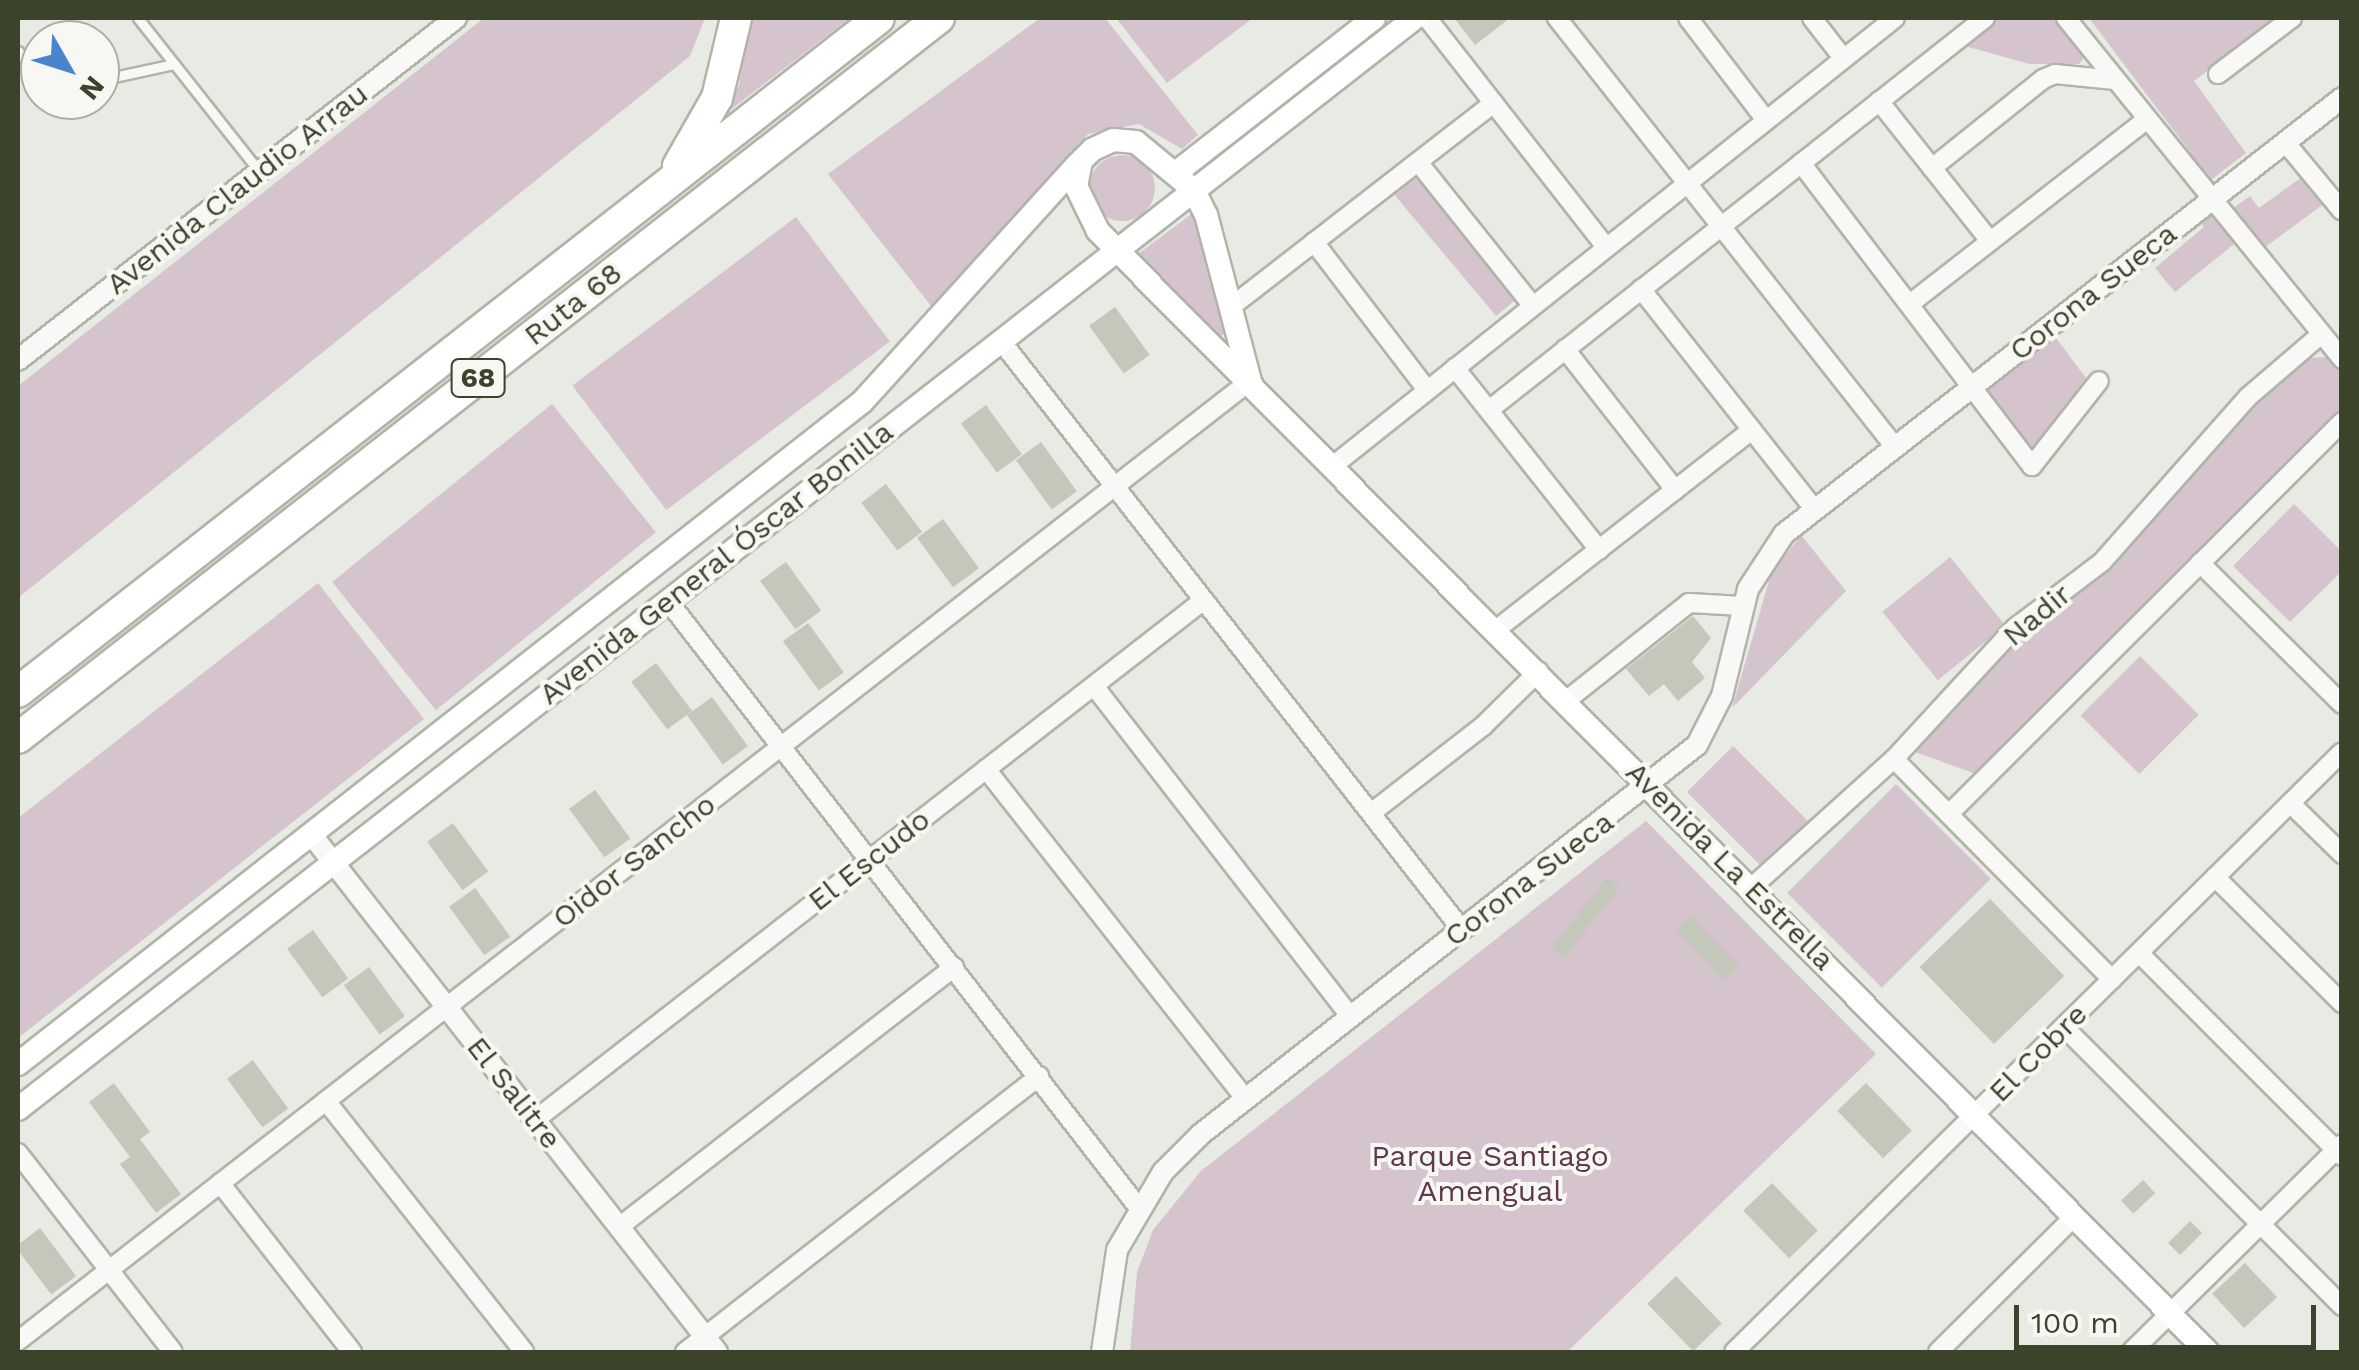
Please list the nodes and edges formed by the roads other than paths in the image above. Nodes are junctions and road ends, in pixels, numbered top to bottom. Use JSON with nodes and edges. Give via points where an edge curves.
{"nodes":[{"id":1,"x":138,"y":18,"type":"edge"},
{"id":2,"x":456,"y":18,"type":"edge"},
{"id":3,"x":736,"y":18,"type":"edge"},
{"id":4,"x":879,"y":18,"type":"edge"},
{"id":5,"x":939,"y":18,"type":"edge"},
{"id":6,"x":1374,"y":18,"type":"edge"},
{"id":7,"x":1414,"y":18,"type":"edge"},
{"id":8,"x":1427,"y":18,"type":"edge"},
{"id":9,"x":1557,"y":18,"type":"edge"},
{"id":10,"x":1688,"y":18,"type":"edge"},
{"id":11,"x":1812,"y":18,"type":"edge"},
{"id":12,"x":1895,"y":18,"type":"edge"},
{"id":13,"x":1985,"y":18,"type":"edge"},
{"id":14,"x":2066,"y":18,"type":"edge"},
{"id":15,"x":2292,"y":18,"type":"edge"},
{"id":16,"x":1843,"y":58,"type":"junction"},
{"id":17,"x":174,"y":64,"type":"junction"},
{"id":18,"x":2218,"y":74,"type":"dead end"},
{"id":19,"x":120,"y":76,"type":"edge"},
{"id":20,"x":2115,"y":80,"type":"junction"},
{"id":21,"x":2342,"y":98,"type":"edge"},
{"id":22,"x":1879,"y":101,"type":"junction"},
{"id":23,"x":1494,"y":103,"type":"junction"},
{"id":24,"x":1766,"y":120,"type":"junction"},
{"id":25,"x":2146,"y":120,"type":"junction"},
{"id":26,"x":2285,"y":142,"type":"junction"},
{"id":27,"x":1081,"y":161,"type":"junction"},
{"id":28,"x":1418,"y":162,"type":"junction"},
{"id":29,"x":1801,"y":162,"type":"junction"},
{"id":30,"x":1932,"y":168,"type":"junction"},
{"id":31,"x":259,"y":171,"type":"junction"},
{"id":32,"x":1177,"y":172,"type":"junction"},
{"id":33,"x":1688,"y":183,"type":"junction"},
{"id":34,"x":661,"y":189,"type":"junction"},
{"id":35,"x":1194,"y":190,"type":"junction"},
{"id":36,"x":2210,"y":200,"type":"junction"},
{"id":37,"x":2342,"y":211,"type":"edge"},
{"id":38,"x":1722,"y":226,"type":"junction"},
{"id":39,"x":1314,"y":242,"type":"junction"},
{"id":40,"x":1990,"y":242,"type":"junction"},
{"id":41,"x":1606,"y":248,"type":"junction"},
{"id":42,"x":1116,"y":250,"type":"junction"},
{"id":43,"x":1641,"y":290,"type":"junction"},
{"id":44,"x":1911,"y":302,"type":"junction"},
{"id":45,"x":1232,"y":306,"type":"junction"},
{"id":46,"x":1533,"y":306,"type":"junction"},
{"id":47,"x":2318,"y":337,"type":"junction"},
{"id":48,"x":1001,"y":341,"type":"junction"},
{"id":49,"x":1565,"y":350,"type":"junction"},
{"id":50,"x":2342,"y":359,"type":"edge"},
{"id":51,"x":18,"y":360,"type":"edge"},
{"id":52,"x":1455,"y":368,"type":"junction"},
{"id":53,"x":1250,"y":381,"type":"junction"},
{"id":54,"x":2099,"y":381,"type":"dead end"},
{"id":55,"x":1974,"y":384,"type":"junction"},
{"id":56,"x":1427,"y":390,"type":"junction"},
{"id":57,"x":1488,"y":410,"type":"junction"},
{"id":58,"x":2342,"y":422,"type":"edge"},
{"id":59,"x":1752,"y":430,"type":"junction"},
{"id":60,"x":1895,"y":446,"type":"junction"},
{"id":61,"x":1334,"y":465,"type":"junction"},
{"id":62,"x":1115,"y":486,"type":"junction"},
{"id":63,"x":1676,"y":490,"type":"junction"},
{"id":64,"x":1814,"y":510,"type":"junction"},
{"id":65,"x":1599,"y":550,"type":"junction"},
{"id":66,"x":2200,"y":563,"type":"junction"},
{"id":67,"x":668,"y":600,"type":"junction"},
{"id":68,"x":1204,"y":600,"type":"junction"},
{"id":69,"x":1742,"y":606,"type":"junction"},
{"id":70,"x":1497,"y":629,"type":"junction"},
{"id":71,"x":1539,"y":671,"type":"junction"},
{"id":72,"x":1094,"y":686,"type":"junction"},
{"id":73,"x":18,"y":692,"type":"edge"},
{"id":74,"x":1568,"y":700,"type":"junction"},
{"id":75,"x":2342,"y":704,"type":"edge"},
{"id":76,"x":18,"y":738,"type":"edge"},
{"id":77,"x":782,"y":746,"type":"junction"},
{"id":78,"x":2342,"y":752,"type":"edge"},
{"id":79,"x":1894,"y":759,"type":"junction"},
{"id":80,"x":986,"y":770,"type":"junction"},
{"id":81,"x":1650,"y":786,"type":"junction"},
{"id":82,"x":2290,"y":802,"type":"junction"},
{"id":83,"x":1371,"y":813,"type":"junction"},
{"id":84,"x":1948,"y":814,"type":"junction"},
{"id":85,"x":311,"y":834,"type":"junction"},
{"id":86,"x":2342,"y":854,"type":"edge"},
{"id":87,"x":870,"y":859,"type":"junction"},
{"id":88,"x":333,"y":862,"type":"junction"},
{"id":89,"x":2215,"y":877,"type":"junction"},
{"id":90,"x":1752,"y":888,"type":"junction"},
{"id":91,"x":1462,"y":930,"type":"junction"},
{"id":92,"x":2139,"y":952,"type":"junction"},
{"id":93,"x":954,"y":968,"type":"junction"},
{"id":94,"x":2112,"y":979,"type":"junction"},
{"id":95,"x":2342,"y":1003,"type":"edge"},
{"id":96,"x":446,"y":1007,"type":"junction"},
{"id":97,"x":1352,"y":1016,"type":"junction"},
{"id":98,"x":2064,"y":1028,"type":"junction"},
{"id":99,"x":18,"y":1064,"type":"edge"},
{"id":100,"x":1039,"y":1076,"type":"junction"},
{"id":101,"x":1246,"y":1099,"type":"junction"},
{"id":102,"x":326,"y":1101,"type":"junction"},
{"id":103,"x":18,"y":1109,"type":"edge"},
{"id":104,"x":1975,"y":1116,"type":"junction"},
{"id":105,"x":535,"y":1120,"type":"junction"},
{"id":106,"x":2339,"y":1150,"type":"edge"},
{"id":107,"x":18,"y":1153,"type":"edge"},
{"id":108,"x":220,"y":1183,"type":"junction"},
{"id":109,"x":1138,"y":1207,"type":"junction"},
{"id":110,"x":2074,"y":1216,"type":"junction"},
{"id":111,"x":2260,"y":1224,"type":"junction"},
{"id":112,"x":618,"y":1227,"type":"junction"},
{"id":113,"x":109,"y":1270,"type":"junction"},
{"id":114,"x":2342,"y":1306,"type":"edge"},
{"id":115,"x":2170,"y":1313,"type":"junction"},
{"id":116,"x":18,"y":1341,"type":"edge"},
{"id":117,"x":711,"y":1345,"type":"edge"},
{"id":118,"x":173,"y":1352,"type":"edge"},
{"id":119,"x":352,"y":1352,"type":"edge"},
{"id":120,"x":524,"y":1352,"type":"edge"},
{"id":121,"x":685,"y":1352,"type":"edge"},
{"id":122,"x":1102,"y":1352,"type":"edge"},
{"id":123,"x":1734,"y":1352,"type":"edge"},
{"id":124,"x":1938,"y":1352,"type":"edge"},
{"id":125,"x":2130,"y":1352,"type":"edge"},
{"id":126,"x":2208,"y":1352,"type":"edge"}],
"edges":[{"from":1,"to":17,"type":"lane"},
{"from":2,"to":31,"type":"street","name":"Avenida Claudio Arrau"},
{"from":3,"to":34,"type":"highway","via":[[717,98]]},
{"from":4,"to":34,"type":"highway","name":"Ruta 68","number":"68"},
{"from":5,"to":76,"type":"highway","name":"Ruta 68","number":"68"},
{"from":6,"to":32,"type":"main road"},
{"from":7,"to":35,"type":"main road","name":"Avenida General Óscar Bonilla"},
{"from":8,"to":23,"type":"street"},
{"from":9,"to":33,"type":"street"},
{"from":10,"to":24,"type":"street"},
{"from":11,"to":16,"type":"street"},
{"from":12,"to":16,"type":"street"},
{"from":13,"to":22,"type":"street"},
{"from":14,"to":20,"type":"street"},
{"from":15,"to":18,"type":"street"},
{"from":16,"to":24,"type":"street"},
{"from":17,"to":19,"type":"lane"},
{"from":17,"to":31,"type":"lane"},
{"from":20,"to":25,"type":"street"},
{"from":20,"to":30,"type":"street","via":[[2055,74]]},
{"from":21,"to":26,"type":"street","name":"Corona Sueca"},
{"from":22,"to":29,"type":"street"},
{"from":22,"to":30,"type":"street"},
{"from":23,"to":28,"type":"street"},
{"from":23,"to":41,"type":"street"},
{"from":24,"to":33,"type":"street"},
{"from":25,"to":36,"type":"street"},
{"from":25,"to":40,"type":"street"},
{"from":26,"to":36,"type":"street","name":"Corona Sueca"},
{"from":26,"to":37,"type":"street"},
{"from":27,"to":32,"type":"main road","via":[[1098,146],[1122,140],[1144,145]]},
{"from":27,"to":42,"type":"main road","name":"Avenida La Estrella","via":[[1079,202]]},
{"from":27,"to":85,"type":"main road","name":"Avenida General Óscar Bonilla","via":[[862,402]]},
{"from":28,"to":39,"type":"street"},
{"from":28,"to":46,"type":"street"},
{"from":29,"to":38,"type":"street"},
{"from":29,"to":44,"type":"street"},
{"from":30,"to":40,"type":"street"},
{"from":31,"to":51,"type":"street","name":"Avenida Claudio Arrau"},
{"from":32,"to":35,"type":"main road"},
{"from":33,"to":38,"type":"street"},
{"from":33,"to":41,"type":"street"},
{"from":34,"to":73,"type":"highway","name":"Ruta 68","number":"68"},
{"from":35,"to":42,"type":"main road","name":"Avenida General Óscar Bonilla"},
{"from":35,"to":45,"type":"main road"},
{"from":36,"to":47,"type":"street"},
{"from":36,"to":55,"type":"street","name":"Corona Sueca"},
{"from":38,"to":43,"type":"street"},
{"from":38,"to":60,"type":"street"},
{"from":39,"to":45,"type":"street"},
{"from":39,"to":56,"type":"street"},
{"from":40,"to":44,"type":"street"},
{"from":41,"to":46,"type":"street"},
{"from":42,"to":48,"type":"main road","name":"Avenida General Óscar Bonilla"},
{"from":42,"to":53,"type":"main road","name":"Avenida La Estrella"},
{"from":43,"to":49,"type":"street"},
{"from":43,"to":59,"type":"street"},
{"from":44,"to":55,"type":"street"},
{"from":45,"to":53,"type":"main road"},
{"from":46,"to":52,"type":"street"},
{"from":47,"to":50,"type":"street"},
{"from":47,"to":79,"type":"street","name":"Nadir","via":[[2248,397],[2102,562],[2016,628]]},
{"from":48,"to":62,"type":"street"},
{"from":48,"to":67,"type":"main road","name":"Avenida General Óscar Bonilla"},
{"from":49,"to":57,"type":"street"},
{"from":49,"to":63,"type":"street"},
{"from":52,"to":56,"type":"street"},
{"from":52,"to":57,"type":"street"},
{"from":53,"to":61,"type":"main road","name":"Avenida La Estrella"},
{"from":53,"to":62,"type":"street","name":"Oidor Sancho"},
{"from":54,"to":55,"type":"street","via":[[2032,466]]},
{"from":55,"to":60,"type":"street","name":"Corona Sueca"},
{"from":56,"to":61,"type":"street"},
{"from":57,"to":65,"type":"street"},
{"from":58,"to":66,"type":"street"},
{"from":59,"to":63,"type":"street"},
{"from":59,"to":64,"type":"street"},
{"from":60,"to":64,"type":"street","name":"Corona Sueca"},
{"from":61,"to":70,"type":"main road","name":"Avenida La Estrella"},
{"from":62,"to":68,"type":"street"},
{"from":62,"to":77,"type":"street","name":"Oidor Sancho"},
{"from":63,"to":65,"type":"street"},
{"from":64,"to":69,"type":"street","name":"Corona Sueca","via":[[1773,545]]},
{"from":65,"to":70,"type":"street"},
{"from":66,"to":75,"type":"street"},
{"from":66,"to":84,"type":"street"},
{"from":67,"to":77,"type":"street"},
{"from":67,"to":88,"type":"main road","name":"Avenida General Óscar Bonilla"},
{"from":68,"to":72,"type":"street","name":"El Escudo"},
{"from":68,"to":83,"type":"street"},
{"from":69,"to":74,"type":"street","via":[[1688,603]]},
{"from":69,"to":81,"type":"street","name":"Corona Sueca","via":[[1711,725]]},
{"from":70,"to":71,"type":"main road","name":"Avenida La Estrella"},
{"from":71,"to":74,"type":"main road","name":"Avenida La Estrella"},
{"from":71,"to":83,"type":"street","via":[[1483,726]]},
{"from":72,"to":80,"type":"street","name":"El Escudo"},
{"from":72,"to":97,"type":"street"},
{"from":74,"to":81,"type":"main road","name":"Avenida La Estrella"},
{"from":77,"to":87,"type":"street"},
{"from":77,"to":96,"type":"street","name":"Oidor Sancho"},
{"from":78,"to":82,"type":"street","name":"El Cobre"},
{"from":79,"to":84,"type":"street"},
{"from":79,"to":90,"type":"street","name":"Nadir"},
{"from":80,"to":87,"type":"street","name":"El Escudo"},
{"from":80,"to":101,"type":"street"},
{"from":81,"to":90,"type":"main road","name":"Avenida La Estrella"},
{"from":81,"to":91,"type":"street","name":"Corona Sueca"},
{"from":82,"to":86,"type":"street"},
{"from":82,"to":89,"type":"street","name":"El Cobre"},
{"from":83,"to":91,"type":"street"},
{"from":84,"to":94,"type":"street"},
{"from":85,"to":88,"type":"street","name":"El Salitre"},
{"from":85,"to":99,"type":"main road","name":"Avenida General Óscar Bonilla"},
{"from":87,"to":93,"type":"street"},
{"from":87,"to":105,"type":"street","name":"El Escudo"},
{"from":88,"to":96,"type":"street","name":"El Salitre"},
{"from":88,"to":103,"type":"main road","name":"Avenida General Óscar Bonilla"},
{"from":89,"to":92,"type":"street","name":"El Cobre"},
{"from":89,"to":95,"type":"street"},
{"from":90,"to":104,"type":"main road","name":"Avenida La Estrella"},
{"from":91,"to":97,"type":"street","name":"Corona Sueca"},
{"from":92,"to":94,"type":"street","name":"El Cobre"},
{"from":92,"to":106,"type":"street"},
{"from":93,"to":100,"type":"street"},
{"from":93,"to":112,"type":"street"},
{"from":94,"to":98,"type":"street","name":"El Cobre"},
{"from":96,"to":102,"type":"street","name":"Oidor Sancho"},
{"from":96,"to":105,"type":"street","name":"El Salitre"},
{"from":97,"to":101,"type":"street","name":"Corona Sueca"},
{"from":98,"to":104,"type":"street","name":"El Cobre"},
{"from":98,"to":111,"type":"street"},
{"from":100,"to":109,"type":"street"},
{"from":100,"to":117,"type":"street"},
{"from":101,"to":109,"type":"street","name":"Corona Sueca","via":[[1183,1151]]},
{"from":102,"to":108,"type":"street","name":"Oidor Sancho"},
{"from":102,"to":120,"type":"street"},
{"from":104,"to":110,"type":"main road","name":"Avenida La Estrella"},
{"from":104,"to":123,"type":"street","name":"El Cobre"},
{"from":105,"to":112,"type":"street","name":"El Salitre"},
{"from":106,"to":111,"type":"street"},
{"from":107,"to":113,"type":"street"},
{"from":108,"to":113,"type":"street","name":"Oidor Sancho"},
{"from":108,"to":119,"type":"street"},
{"from":109,"to":122,"type":"street","name":"Corona Sueca","via":[[1112,1269]]},
{"from":110,"to":115,"type":"main road","name":"Avenida La Estrella"},
{"from":110,"to":124,"type":"street"},
{"from":111,"to":114,"type":"street"},
{"from":111,"to":115,"type":"street"},
{"from":112,"to":117,"type":"street","name":"El Salitre"},
{"from":113,"to":116,"type":"street","name":"Oidor Sancho"},
{"from":113,"to":118,"type":"street"},
{"from":115,"to":125,"type":"street"},
{"from":115,"to":126,"type":"main road","name":"Avenida La Estrella"},
{"from":117,"to":121,"type":"street"}]}
